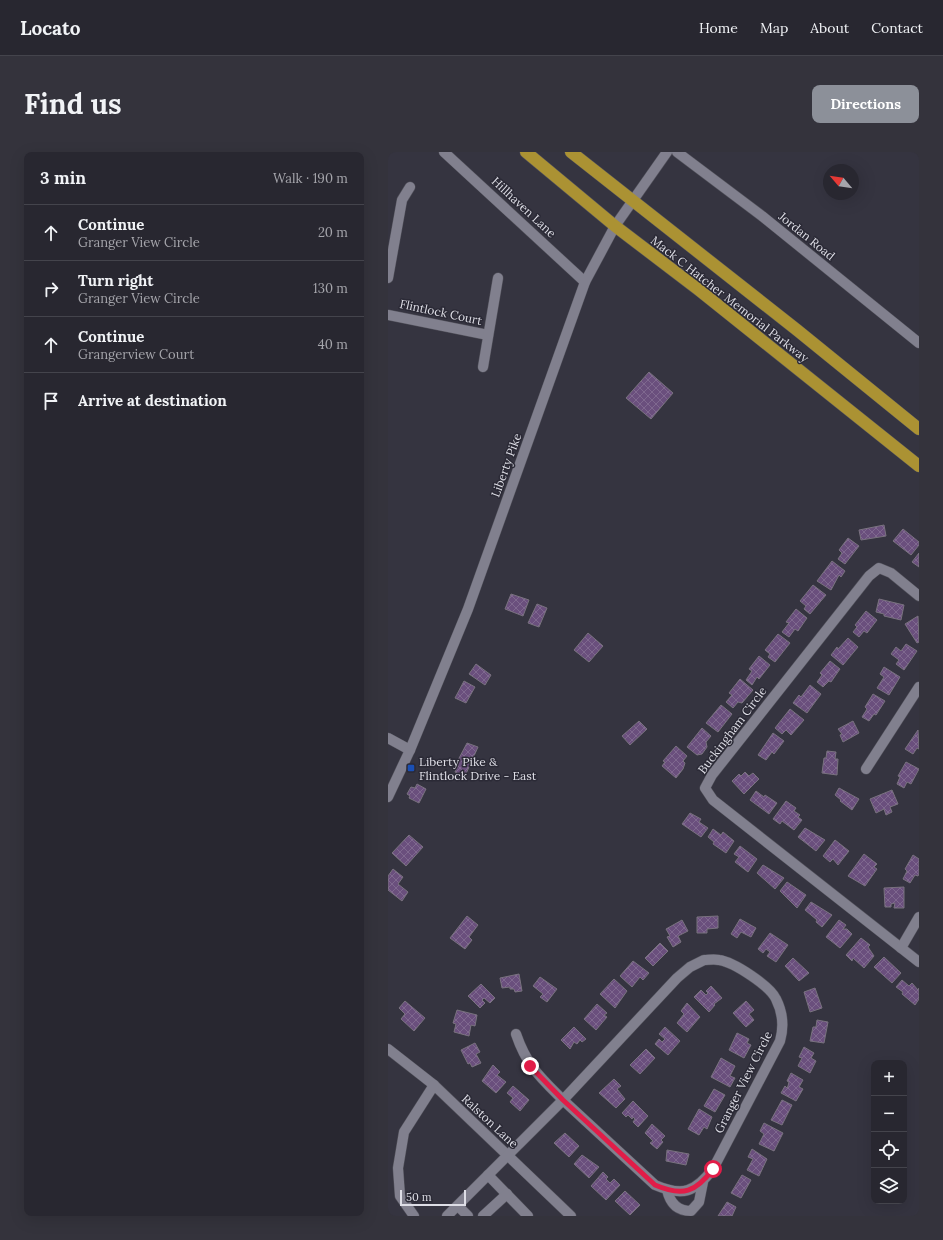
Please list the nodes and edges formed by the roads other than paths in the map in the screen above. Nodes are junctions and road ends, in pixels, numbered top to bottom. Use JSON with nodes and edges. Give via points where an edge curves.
{"nodes":[{"id":1,"x":444,"y":152,"type":"edge"},
{"id":2,"x":526,"y":152,"type":"edge"},
{"id":3,"x":571,"y":152,"type":"edge"},
{"id":4,"x":667,"y":152,"type":"edge"},
{"id":5,"x":677,"y":152,"type":"edge"},
{"id":6,"x":410,"y":186,"type":"dead end"},
{"id":7,"x":632,"y":200,"type":"junction"},
{"id":8,"x":615,"y":226,"type":"junction"},
{"id":9,"x":388,"y":278,"type":"edge"},
{"id":10,"x":498,"y":278,"type":"dead end"},
{"id":11,"x":585,"y":282,"type":"junction"},
{"id":12,"x":388,"y":315,"type":"edge"},
{"id":13,"x":488,"y":335,"type":"junction"},
{"id":14,"x":919,"y":343,"type":"edge"},
{"id":15,"x":482,"y":367,"type":"dead end"},
{"id":16,"x":919,"y":429,"type":"edge"},
{"id":17,"x":919,"y":466,"type":"edge"},
{"id":18,"x":919,"y":596,"type":"edge"},
{"id":19,"x":919,"y":687,"type":"edge"},
{"id":20,"x":388,"y":738,"type":"edge"},
{"id":21,"x":410,"y":750,"type":"junction"},
{"id":22,"x":866,"y":769,"type":"dead end"},
{"id":23,"x":388,"y":797,"type":"edge"},
{"id":24,"x":919,"y":917,"type":"edge"},
{"id":25,"x":902,"y":948,"type":"junction"},
{"id":26,"x":919,"y":962,"type":"edge"},
{"id":27,"x":516,"y":1034,"type":"dead end"},
{"id":28,"x":388,"y":1049,"type":"edge"},
{"id":29,"x":434,"y":1086,"type":"junction"},
{"id":30,"x":563,"y":1100,"type":"junction"},
{"id":31,"x":508,"y":1156,"type":"junction"},
{"id":32,"x":488,"y":1175,"type":"junction"},
{"id":33,"x":703,"y":1182,"type":"junction"},
{"id":34,"x":667,"y":1190,"type":"junction"},
{"id":35,"x":506,"y":1194,"type":"junction"},
{"id":36,"x":458,"y":1206,"type":"junction"},
{"id":37,"x":525,"y":1215,"type":"edge"},
{"id":38,"x":414,"y":1216,"type":"edge"},
{"id":39,"x":447,"y":1216,"type":"edge"},
{"id":40,"x":468,"y":1216,"type":"edge"},
{"id":41,"x":483,"y":1216,"type":"edge"},
{"id":42,"x":571,"y":1216,"type":"edge"}],
"edges":[{"from":1,"to":11,"type":"street","name":"Hillhaven Lane"},
{"from":2,"to":8,"type":"highway","name":"Mack C Hatcher Memorial Parkway"},
{"from":3,"to":7,"type":"highway","name":"Mack C Hatcher Memorial Parkway"},
{"from":4,"to":7,"type":"street","name":"Liberty Pike"},
{"from":5,"to":14,"type":"street","name":"Jordan Road","via":[[762,216]]},
{"from":6,"to":9,"type":"street","via":[[402,200]]},
{"from":7,"to":8,"type":"street","name":"Liberty Pike"},
{"from":7,"to":16,"type":"highway","name":"Mack C Hatcher Memorial Parkway"},
{"from":8,"to":11,"type":"street","name":"Liberty Pike"},
{"from":8,"to":17,"type":"highway","name":"Mack C Hatcher Memorial Parkway"},
{"from":10,"to":13,"type":"street","name":"Flintlock Court"},
{"from":11,"to":21,"type":"street","name":"Liberty Pike","via":[[468,609]]},
{"from":12,"to":13,"type":"street","name":"Flintlock Court"},
{"from":13,"to":15,"type":"street","name":"Flintlock Court"},
{"from":18,"to":25,"type":"street","name":"Buckingham Circle","via":[[879,568],[869,576],[712,775],[705,788],[713,800]]},
{"from":19,"to":22,"type":"street"},
{"from":20,"to":21,"type":"street"},
{"from":21,"to":23,"type":"street","name":"Liberty Pike"},
{"from":24,"to":25,"type":"street"},
{"from":25,"to":26,"type":"street","name":"Buckingham Circle"},
{"from":27,"to":30,"type":"street","via":[[530,1066]]},
{"from":28,"to":29,"type":"street","name":"Ralston Lane"},
{"from":29,"to":31,"type":"street","name":"Ralston Lane"},
{"from":29,"to":38,"type":"street","via":[[404,1132],[398,1168],[400,1196]]},
{"from":30,"to":31,"type":"street","name":"Granger View Circle"},
{"from":30,"to":33,"type":"street","name":"Granger View Circle","via":[[690,967],[704,960],[733,964],[755,978],[776,998],[784,1029],[713,1169]]},
{"from":30,"to":34,"type":"street","name":"Granger View Circle","via":[[655,1185]]},
{"from":31,"to":32,"type":"street","name":"Granger View Circle"},
{"from":31,"to":42,"type":"street","name":"Ralston Lane"},
{"from":32,"to":35,"type":"street"},
{"from":32,"to":36,"type":"street","name":"Granger View Circle"},
{"from":33,"to":34,"type":"street","name":"Granger View Circle","via":[[694,1190]]},
{"from":33,"to":34,"type":"street","via":[[698,1202],[691,1211],[680,1210],[675,1206]]},
{"from":35,"to":37,"type":"street"},
{"from":35,"to":41,"type":"street"},
{"from":36,"to":39,"type":"street","name":"Granger View Circle"},
{"from":36,"to":40,"type":"street"}]}
